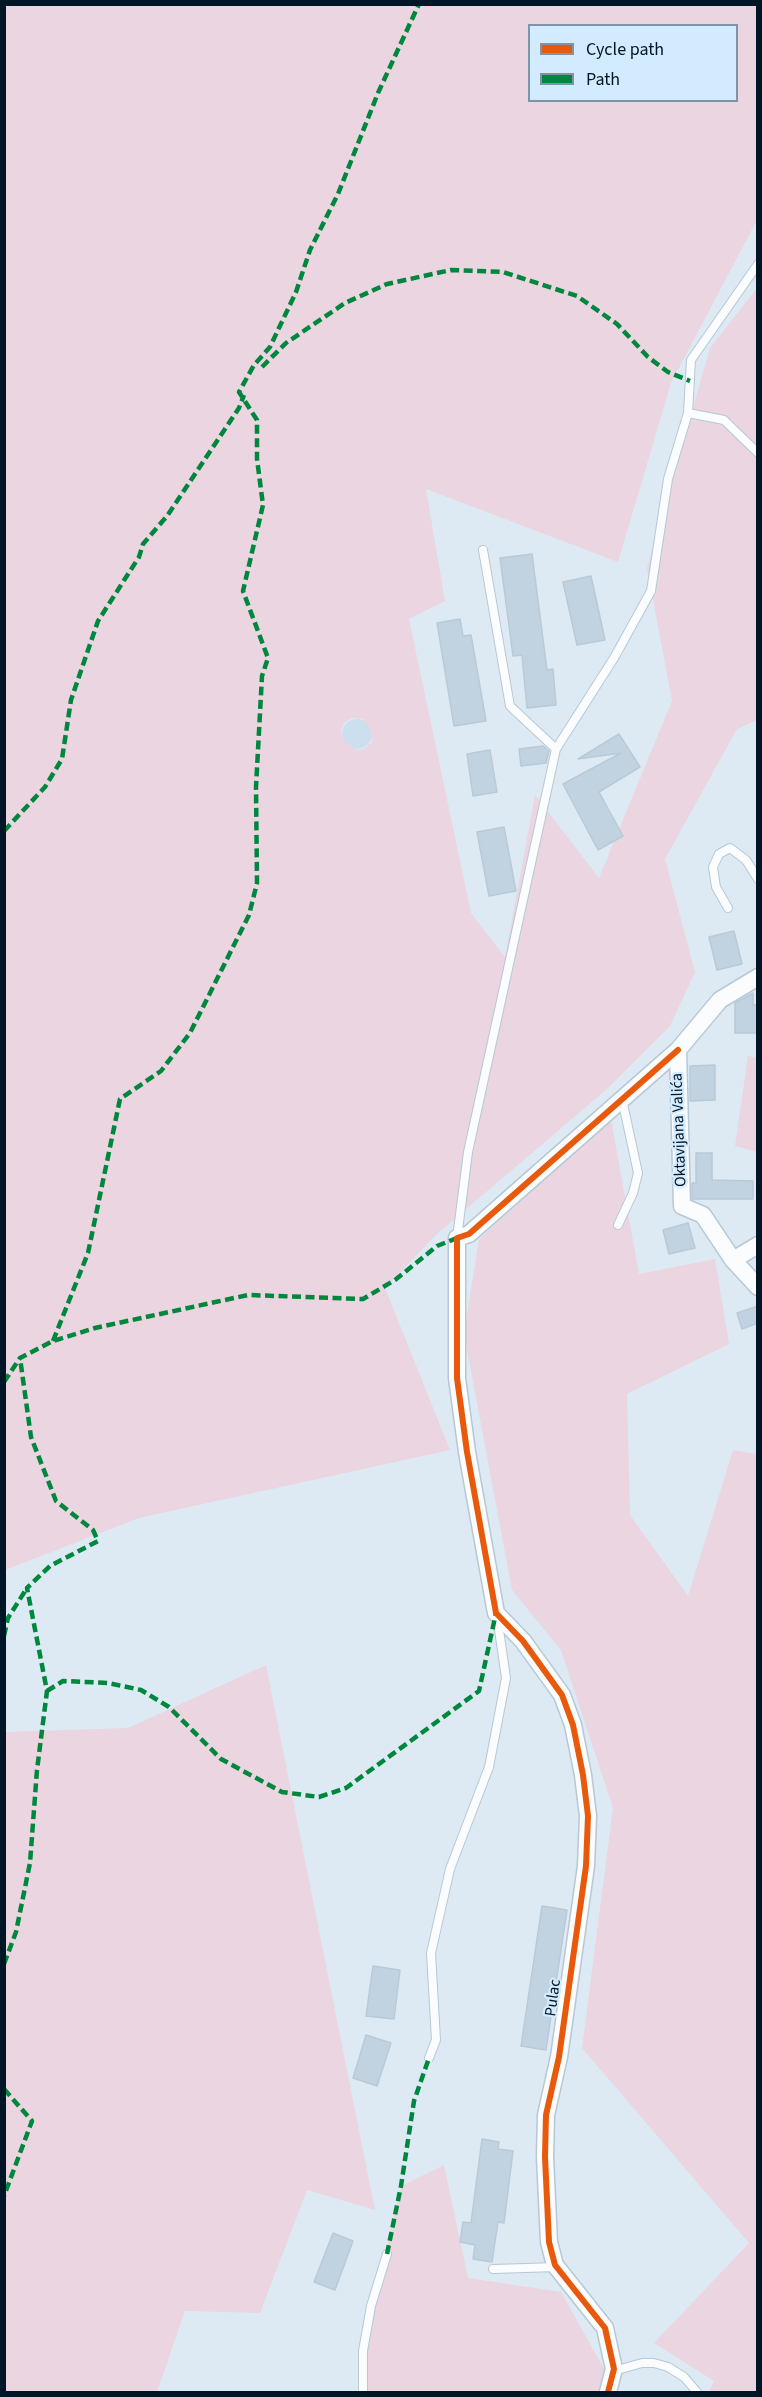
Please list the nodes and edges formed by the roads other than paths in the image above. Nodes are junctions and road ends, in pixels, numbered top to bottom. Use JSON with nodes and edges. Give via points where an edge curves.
{"nodes":[{"id":1,"x":758,"y":264,"type":"edge"},
{"id":2,"x":688,"y":413,"type":"junction"},
{"id":3,"x":758,"y":453,"type":"edge"},
{"id":4,"x":483,"y":550,"type":"dead end"},
{"id":5,"x":556,"y":749,"type":"junction"},
{"id":6,"x":758,"y":879,"type":"edge"},
{"id":7,"x":728,"y":908,"type":"dead end"},
{"id":8,"x":758,"y":977,"type":"edge"},
{"id":9,"x":678,"y":1050,"type":"junction"},
{"id":10,"x":622,"y":1099,"type":"junction"},
{"id":11,"x":618,"y":1225,"type":"dead end"},
{"id":12,"x":457,"y":1238,"type":"junction"},
{"id":13,"x":758,"y":1245,"type":"edge"},
{"id":14,"x":733,"y":1260,"type":"junction"},
{"id":15,"x":758,"y":1287,"type":"edge"},
{"id":16,"x":496,"y":1612,"type":"junction"},
{"id":17,"x":429,"y":2058,"type":"dead end"},
{"id":18,"x":387,"y":2254,"type":"dead end"},
{"id":19,"x":558,"y":2267,"type":"junction"},
{"id":20,"x":493,"y":2269,"type":"dead end"},
{"id":21,"x":613,"y":2371,"type":"junction"},
{"id":22,"x":363,"y":2392,"type":"edge"},
{"id":23,"x":608,"y":2392,"type":"edge"},
{"id":24,"x":697,"y":2392,"type":"edge"}],
"edges":[{"from":1,"to":2,"type":"lane","via":[[691,360]]},
{"from":2,"to":3,"type":"lane","via":[[724,420]]},
{"from":2,"to":5,"type":"lane","via":[[668,479],[651,591]]},
{"from":4,"to":5,"type":"lane","via":[[510,706]]},
{"from":5,"to":12,"type":"lane","via":[[468,1152]]},
{"from":6,"to":7,"type":"lane","via":[[746,860],[730,848],[718,854],[713,867],[716,887]]},
{"from":8,"to":9,"type":"street","name":"Oktavijana Valića","via":[[720,1000]]},
{"from":9,"to":10,"type":"street"},
{"from":9,"to":14,"type":"street","name":"Oktavijana Valića","via":[[682,1206],[703,1215]]},
{"from":10,"to":11,"type":"lane","via":[[638,1173]]},
{"from":10,"to":12,"type":"street","via":[[469,1234]]},
{"from":12,"to":16,"type":"street","via":[[457,1378]]},
{"from":13,"to":14,"type":"street"},
{"from":14,"to":15,"type":"street","name":"Oktavijana Valića"},
{"from":16,"to":17,"type":"lane","via":[[506,1678],[489,1767],[450,1869],[430,1953],[436,2040]]},
{"from":16,"to":19,"type":"street","name":"Pulac","via":[[523,1641],[562,1695],[573,1725],[588,1816],[576,1941],[546,2115],[549,2242]]},
{"from":18,"to":22,"type":"lane","via":[[363,2351]]},
{"from":19,"to":20,"type":"lane"},
{"from":19,"to":21,"type":"street","name":"Pulac","via":[[605,2328]]},
{"from":21,"to":23,"type":"street","name":"Pulac"},
{"from":21,"to":24,"type":"lane","via":[[654,2363],[684,2377]]}]}
